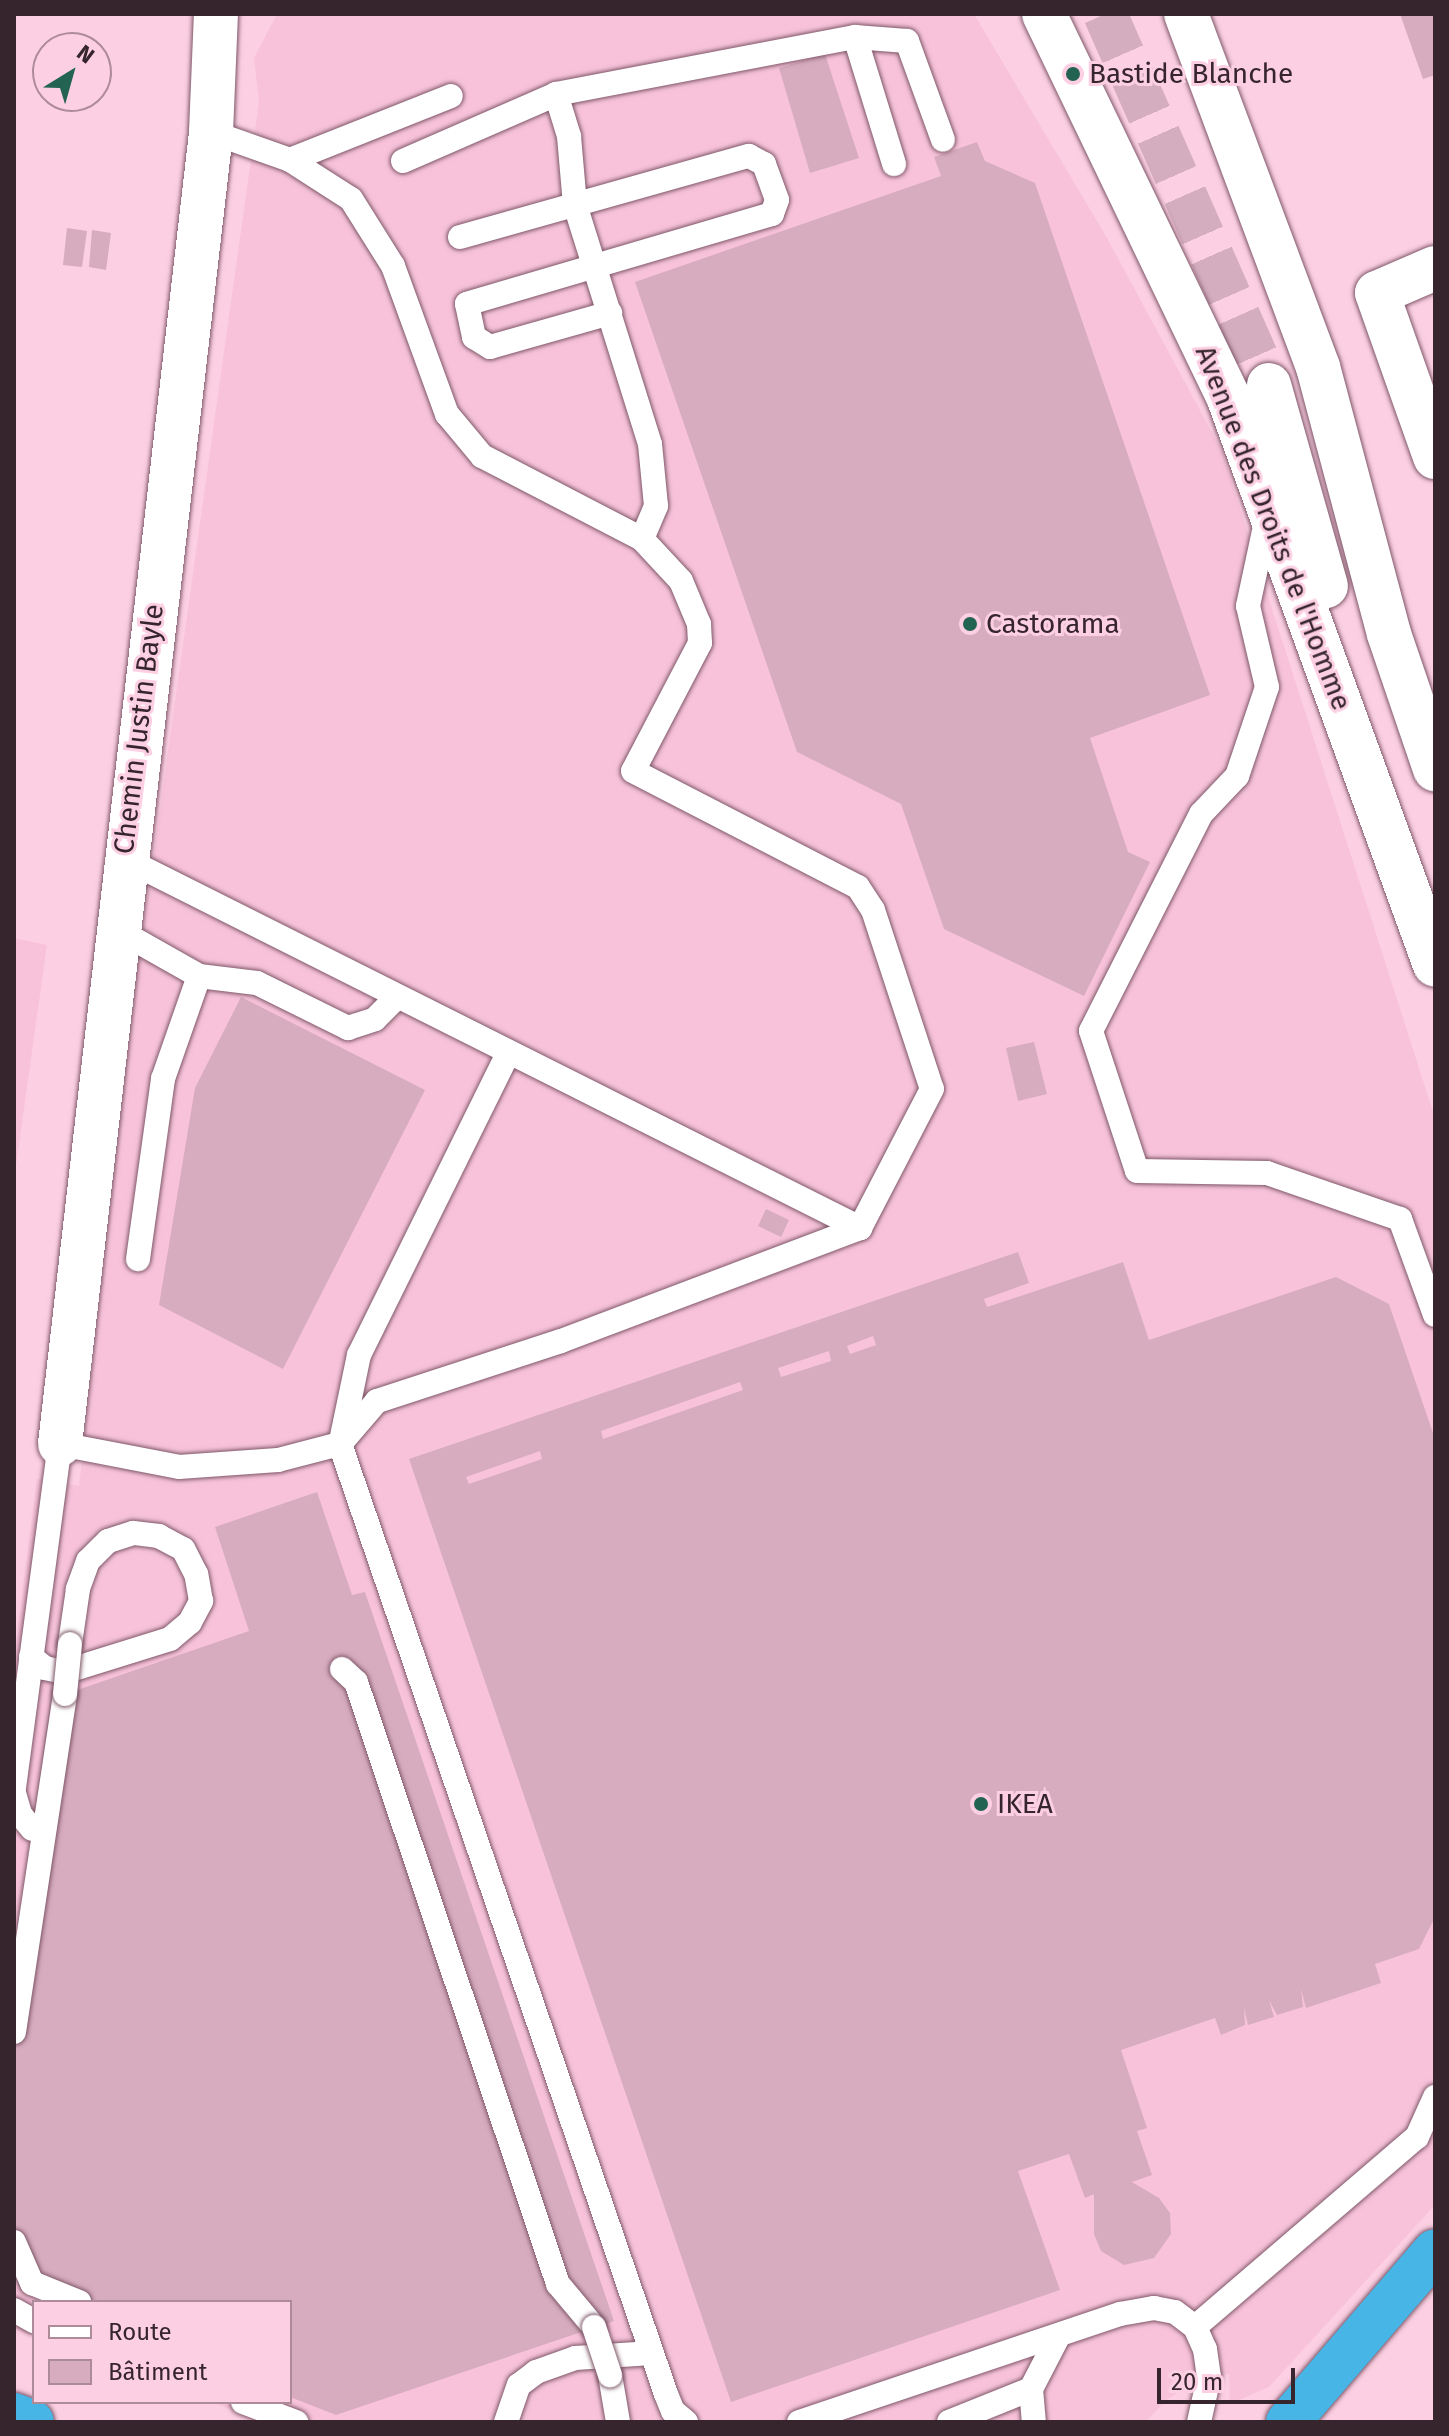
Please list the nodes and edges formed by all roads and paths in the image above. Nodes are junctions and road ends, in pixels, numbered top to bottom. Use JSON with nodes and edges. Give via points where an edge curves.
{"nodes":[{"id":1,"x":216,"y":14,"type":"edge"},
{"id":2,"x":1044,"y":14,"type":"edge"},
{"id":3,"x":1186,"y":14,"type":"edge"},
{"id":4,"x":855,"y":37,"type":"junction"},
{"id":5,"x":556,"y":94,"type":"junction"},
{"id":6,"x":451,"y":96,"type":"dead end"},
{"id":7,"x":211,"y":132,"type":"junction"},
{"id":8,"x":943,"y":140,"type":"dead end"},
{"id":9,"x":290,"y":160,"type":"junction"},
{"id":10,"x":403,"y":161,"type":"dead end"},
{"id":11,"x":894,"y":164,"type":"dead end"},
{"id":12,"x":575,"y":205,"type":"junction"},
{"id":13,"x":460,"y":237,"type":"dead end"},
{"id":14,"x":595,"y":264,"type":"junction"},
{"id":15,"x":1435,"y":268,"type":"edge"},
{"id":16,"x":610,"y":313,"type":"junction"},
{"id":17,"x":1435,"y":457,"type":"edge"},
{"id":18,"x":1269,"y":507,"type":"junction"},
{"id":19,"x":642,"y":539,"type":"junction"},
{"id":20,"x":1435,"y":769,"type":"edge"},
{"id":21,"x":1435,"y":793,"type":"edge"},
{"id":22,"x":123,"y":858,"type":"junction"},
{"id":23,"x":116,"y":929,"type":"junction"},
{"id":24,"x":1431,"y":954,"type":"edge"},
{"id":25,"x":199,"y":976,"type":"junction"},
{"id":26,"x":397,"y":997,"type":"junction"},
{"id":27,"x":508,"y":1053,"type":"junction"},
{"id":28,"x":860,"y":1228,"type":"junction"},
{"id":29,"x":138,"y":1259,"type":"dead end"},
{"id":30,"x":1435,"y":1315,"type":"edge"},
{"id":31,"x":60,"y":1444,"type":"junction"},
{"id":32,"x":340,"y":1444,"type":"junction"},
{"id":33,"x":31,"y":1657,"type":"junction"},
{"id":34,"x":342,"y":1669,"type":"dead end"},
{"id":35,"x":14,"y":1791,"type":"edge"},
{"id":36,"x":32,"y":1829,"type":"dead end"},
{"id":37,"x":14,"y":2032,"type":"edge"},
{"id":38,"x":1435,"y":2097,"type":"edge"},
{"id":39,"x":14,"y":2242,"type":"edge"},
{"id":40,"x":1435,"y":2251,"type":"edge"},
{"id":41,"x":74,"y":2300,"type":"edge"},
{"id":42,"x":14,"y":2310,"type":"edge"},
{"id":43,"x":32,"y":2320,"type":"edge"},
{"id":44,"x":1195,"y":2327,"type":"junction"},
{"id":45,"x":1059,"y":2335,"type":"junction"},
{"id":46,"x":652,"y":2353,"type":"junction"},
{"id":47,"x":1031,"y":2389,"type":"junction"},
{"id":48,"x":248,"y":2404,"type":"edge"},
{"id":49,"x":14,"y":2415,"type":"edge"},
{"id":50,"x":32,"y":2422,"type":"edge"},
{"id":51,"x":296,"y":2422,"type":"edge"},
{"id":52,"x":506,"y":2422,"type":"edge"},
{"id":53,"x":618,"y":2422,"type":"edge"},
{"id":54,"x":686,"y":2422,"type":"edge"},
{"id":55,"x":799,"y":2422,"type":"edge"},
{"id":56,"x":949,"y":2422,"type":"edge"},
{"id":57,"x":1034,"y":2422,"type":"edge"},
{"id":58,"x":1199,"y":2422,"type":"edge"},
{"id":59,"x":1288,"y":2422,"type":"edge"}],
"edges":[{"from":1,"to":7,"type":"main road","name":"Chemin Justin Bayle"},
{"from":2,"to":18,"type":"main road","name":"Avenue des Droits de l'Homme","via":[[1228,396]]},
{"from":3,"to":20,"type":"main road","via":[[1318,367],[1389,634]]},
{"from":4,"to":5,"type":"lane"},
{"from":4,"to":8,"type":"lane","via":[[907,41]]},
{"from":4,"to":11,"type":"lane"},
{"from":5,"to":10,"type":"lane"},
{"from":5,"to":12,"type":"lane","via":[[569,136]]},
{"from":6,"to":9,"type":"lane"},
{"from":7,"to":9,"type":"lane"},
{"from":7,"to":22,"type":"main road","name":"Chemin Justin Bayle"},
{"from":9,"to":19,"type":"lane","via":[[351,199],[393,266],[447,414],[482,456]]},
{"from":12,"to":13,"type":"lane"},
{"from":12,"to":14,"type":"lane"},
{"from":12,"to":14,"type":"lane","via":[[749,156],[764,164],[777,200],[772,214]]},
{"from":14,"to":16,"type":"lane"},
{"from":14,"to":16,"type":"lane","via":[[475,298],[467,304],[474,337],[490,347]]},
{"from":15,"to":17,"type":"main road","via":[[1377,293]]},
{"from":16,"to":19,"type":"lane","via":[[650,444],[656,506]]},
{"from":18,"to":24,"type":"main road","name":"Avenue des Droits de l'Homme"},
{"from":18,"to":30,"type":"lane","via":[[1248,606],[1267,687],[1237,776],[1201,814],[1091,1031],[1137,1171],[1267,1173],[1400,1219]]},
{"from":19,"to":28,"type":"lane","via":[[681,581],[699,624],[700,643],[633,771],[858,887],[873,910],[932,1089]]},
{"from":21,"to":24,"type":"main road","via":[[1269,385]]},
{"from":22,"to":23,"type":"main road","name":"Chemin Justin Bayle"},
{"from":22,"to":26,"type":"lane"},
{"from":23,"to":25,"type":"lane"},
{"from":23,"to":31,"type":"main road","name":"Chemin Justin Bayle"},
{"from":25,"to":26,"type":"lane","via":[[257,983],[348,1028],[375,1019]]},
{"from":25,"to":29,"type":"lane","via":[[163,1079]]},
{"from":26,"to":27,"type":"lane"},
{"from":27,"to":28,"type":"lane"},
{"from":27,"to":32,"type":"lane","via":[[359,1355]]},
{"from":28,"to":32,"type":"lane","via":[[561,1341],[377,1401]]},
{"from":31,"to":32,"type":"lane","via":[[179,1467],[278,1460]]},
{"from":31,"to":33,"type":"lane"},
{"from":32,"to":46,"type":"lane"},
{"from":33,"to":35,"type":"lane"},
{"from":33,"to":37,"type":"lane","bridge":true,"via":[[45,1668],[64,1672],[170,1639],[190,1622],[201,1601],[196,1574],[183,1549],[159,1536],[133,1533],[108,1541],[88,1561],[78,1589],[70,1644],[65,1694]]},
{"from":34,"to":53,"type":"lane","bridge":true,"via":[[356,1682],[558,2284],[594,2327]]},
{"from":35,"to":36,"type":"lane","via":[[20,1814]]},
{"from":38,"to":44,"type":"lane","via":[[1417,2137]]},
{"from":39,"to":41,"type":"lane","via":[[32,2283]]},
{"from":40,"to":59,"type":"highway"},
{"from":42,"to":43,"type":"lane"},
{"from":44,"to":45,"type":"lane","via":[[1175,2312],[1154,2308]]},
{"from":44,"to":58,"type":"lane","via":[[1209,2377]]},
{"from":45,"to":47,"type":"lane"},
{"from":45,"to":55,"type":"lane"},
{"from":46,"to":52,"type":"lane","via":[[575,2358],[536,2372],[519,2385]]},
{"from":46,"to":54,"type":"lane","via":[[673,2411]]},
{"from":47,"to":56,"type":"lane"},
{"from":47,"to":57,"type":"lane"},
{"from":48,"to":51,"type":"lane"},
{"from":49,"to":50,"type":"highway"}]}
